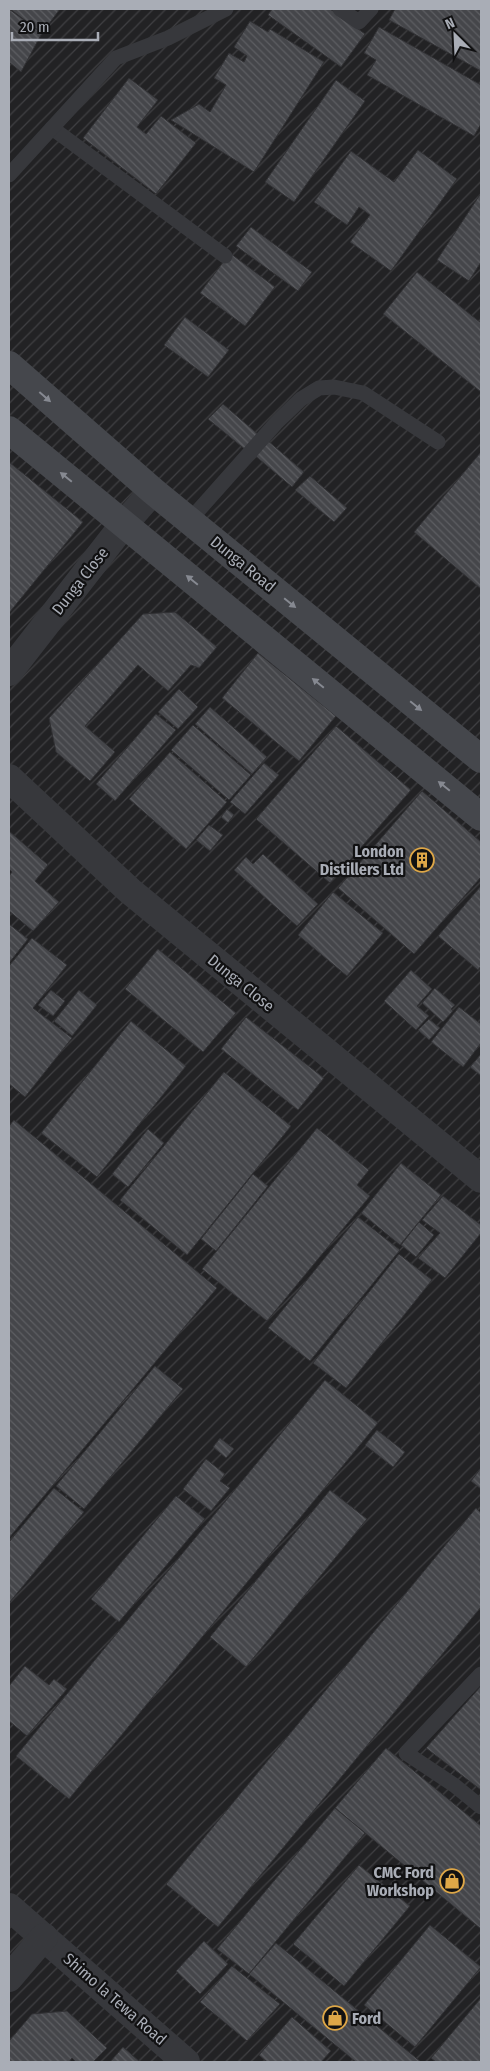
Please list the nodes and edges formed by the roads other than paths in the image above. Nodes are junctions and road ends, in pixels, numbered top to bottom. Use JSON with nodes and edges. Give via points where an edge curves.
{"nodes":[{"id":1,"x":226,"y":9,"type":"edge"},
{"id":2,"x":340,"y":9,"type":"edge"},
{"id":3,"x":371,"y":9,"type":"edge"},
{"id":4,"x":52,"y":128,"type":"junction"},
{"id":5,"x":9,"y":175,"type":"edge"},
{"id":6,"x":225,"y":256,"type":"dead end"},
{"id":7,"x":9,"y":365,"type":"edge"},
{"id":8,"x":9,"y":430,"type":"edge"},
{"id":9,"x":438,"y":442,"type":"dead end"},
{"id":10,"x":153,"y":491,"type":"junction"},
{"id":11,"x":189,"y":521,"type":"junction"},
{"id":12,"x":124,"y":524,"type":"junction"},
{"id":13,"x":9,"y":672,"type":"edge"},
{"id":14,"x":481,"y":759,"type":"edge"},
{"id":15,"x":9,"y":778,"type":"edge"},
{"id":16,"x":481,"y":817,"type":"edge"},
{"id":17,"x":478,"y":1172,"type":"edge"},
{"id":18,"x":481,"y":1674,"type":"edge"},
{"id":19,"x":481,"y":1807,"type":"edge"},
{"id":20,"x":9,"y":1907,"type":"edge"},
{"id":21,"x":44,"y":1937,"type":"junction"},
{"id":22,"x":9,"y":1978,"type":"edge"},
{"id":23,"x":186,"y":2062,"type":"edge"}],
"edges":[{"from":1,"to":4,"type":"lane","via":[[168,38],[116,58]]},
{"from":2,"to":3,"type":"lane","via":[[359,22]]},
{"from":4,"to":5,"type":"lane"},
{"from":4,"to":6,"type":"lane"},
{"from":7,"to":10,"type":"street","name":"Dunga Road","one_way":true},
{"from":12,"to":8,"type":"street","one_way":true},
{"from":9,"to":11,"type":"lane","via":[[363,394],[334,387],[319,388],[301,399],[277,422]]},
{"from":10,"to":11,"type":"street","name":"Dunga Road"},
{"from":10,"to":12,"type":"street","name":"Dunga Close"},
{"from":11,"to":14,"type":"street","name":"Dunga Road","one_way":true},
{"from":12,"to":13,"type":"street","name":"Dunga Close"},
{"from":16,"to":12,"type":"street","one_way":true},
{"from":15,"to":17,"type":"street","name":"Dunga Close","via":[[130,891]]},
{"from":18,"to":19,"type":"lane","via":[[406,1753],[454,1784]]},
{"from":20,"to":21,"type":"street","name":"Shimo la Tewa Road"},
{"from":21,"to":22,"type":"street"},
{"from":21,"to":23,"type":"street","name":"Shimo la Tewa Road"}]}
